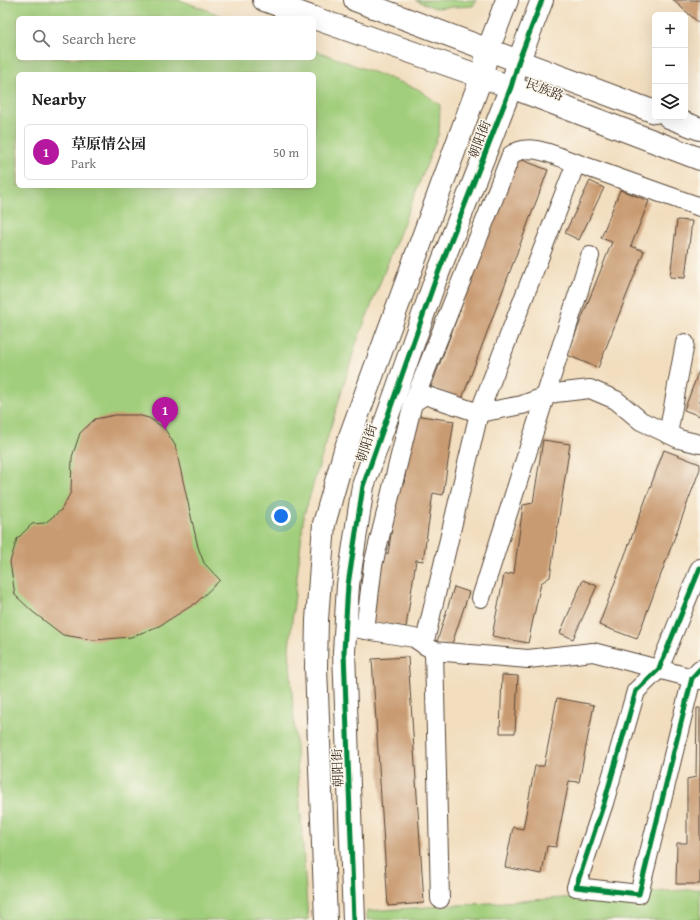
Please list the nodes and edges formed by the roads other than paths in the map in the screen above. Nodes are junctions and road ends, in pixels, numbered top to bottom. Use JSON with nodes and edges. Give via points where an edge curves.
{"nodes":[{"id":1,"x":264,"y":0,"type":"edge"},
{"id":2,"x":355,"y":0,"type":"edge"},
{"id":3,"x":507,"y":0,"type":"edge"},
{"id":4,"x":542,"y":0,"type":"edge"},
{"id":5,"x":308,"y":16,"type":"edge"},
{"id":6,"x":316,"y":19,"type":"edge"},
{"id":7,"x":488,"y":50,"type":"junction"},
{"id":8,"x":519,"y":60,"type":"junction"},
{"id":9,"x":481,"y":78,"type":"junction"},
{"id":10,"x":511,"y":87,"type":"junction"},
{"id":11,"x":652,"y":111,"type":"edge"},
{"id":12,"x":677,"y":120,"type":"edge"},
{"id":13,"x":700,"y":129,"type":"edge"},
{"id":14,"x":700,"y":159,"type":"edge"},
{"id":15,"x":576,"y":163,"type":"junction"},
{"id":16,"x":700,"y":207,"type":"edge"},
{"id":17,"x":590,"y":256,"type":"dead end"},
{"id":18,"x":685,"y":343,"type":"dead end"},
{"id":19,"x":545,"y":396,"type":"junction"},
{"id":20,"x":413,"y":403,"type":"junction"},
{"id":21,"x":479,"y":413,"type":"junction"},
{"id":22,"x":668,"y":434,"type":"junction"},
{"id":23,"x":700,"y":444,"type":"edge"},
{"id":24,"x":700,"y":568,"type":"edge"},
{"id":25,"x":481,"y":598,"type":"dead end"},
{"id":26,"x":355,"y":628,"type":"junction"},
{"id":27,"x":429,"y":648,"type":"junction"},
{"id":28,"x":659,"y":669,"type":"junction"},
{"id":29,"x":697,"y":676,"type":"edge"},
{"id":30,"x":440,"y":898,"type":"dead end"},
{"id":31,"x":326,"y":920,"type":"edge"},
{"id":32,"x":354,"y":920,"type":"edge"}],
"edges":[{"from":1,"to":5,"type":"street","name":"民族路"},
{"from":2,"to":7,"type":"street","name":"民族路"},
{"from":3,"to":7,"type":"street","name":"朝阳街"},
{"from":4,"to":8,"type":"street","name":"朝阳街"},
{"from":6,"to":9,"type":"street","name":"民族路"},
{"from":7,"to":8,"type":"street","name":"民族路"},
{"from":7,"to":9,"type":"street","name":"朝阳街"},
{"from":8,"to":10,"type":"street","name":"朝阳街"},
{"from":8,"to":11,"type":"street","name":"民族路"},
{"from":9,"to":10,"type":"street","name":"民族路"},
{"from":9,"to":31,"type":"street","name":"朝阳街","via":[[345,450],[324,524],[316,667]]},
{"from":10,"to":14,"type":"street","name":"民族路"},
{"from":10,"to":26,"type":"street","name":"朝阳街","via":[[435,280],[363,486],[348,585]]},
{"from":12,"to":13,"type":"street"},
{"from":15,"to":16,"type":"street"},
{"from":15,"to":20,"type":"street","via":[[530,148],[518,150],[511,155]]},
{"from":15,"to":21,"type":"street"},
{"from":17,"to":19,"type":"street"},
{"from":18,"to":22,"type":"street"},
{"from":19,"to":21,"type":"street","via":[[522,405]]},
{"from":19,"to":22,"type":"street","via":[[590,389],[616,400],[641,421]]},
{"from":19,"to":25,"type":"street"},
{"from":20,"to":21,"type":"street","via":[[424,395]]},
{"from":20,"to":26,"type":"street"},
{"from":21,"to":27,"type":"street"},
{"from":22,"to":23,"type":"street"},
{"from":24,"to":28,"type":"street"},
{"from":26,"to":27,"type":"street","via":[[414,638]]},
{"from":26,"to":32,"type":"street","name":"朝阳街","via":[[344,652]]},
{"from":27,"to":28,"type":"street","via":[[528,659],[593,652]]},
{"from":27,"to":30,"type":"street"},
{"from":28,"to":29,"type":"street"},
{"from":28,"to":29,"type":"street","via":[[636,691],[604,803],[576,887],[639,894]]}]}
